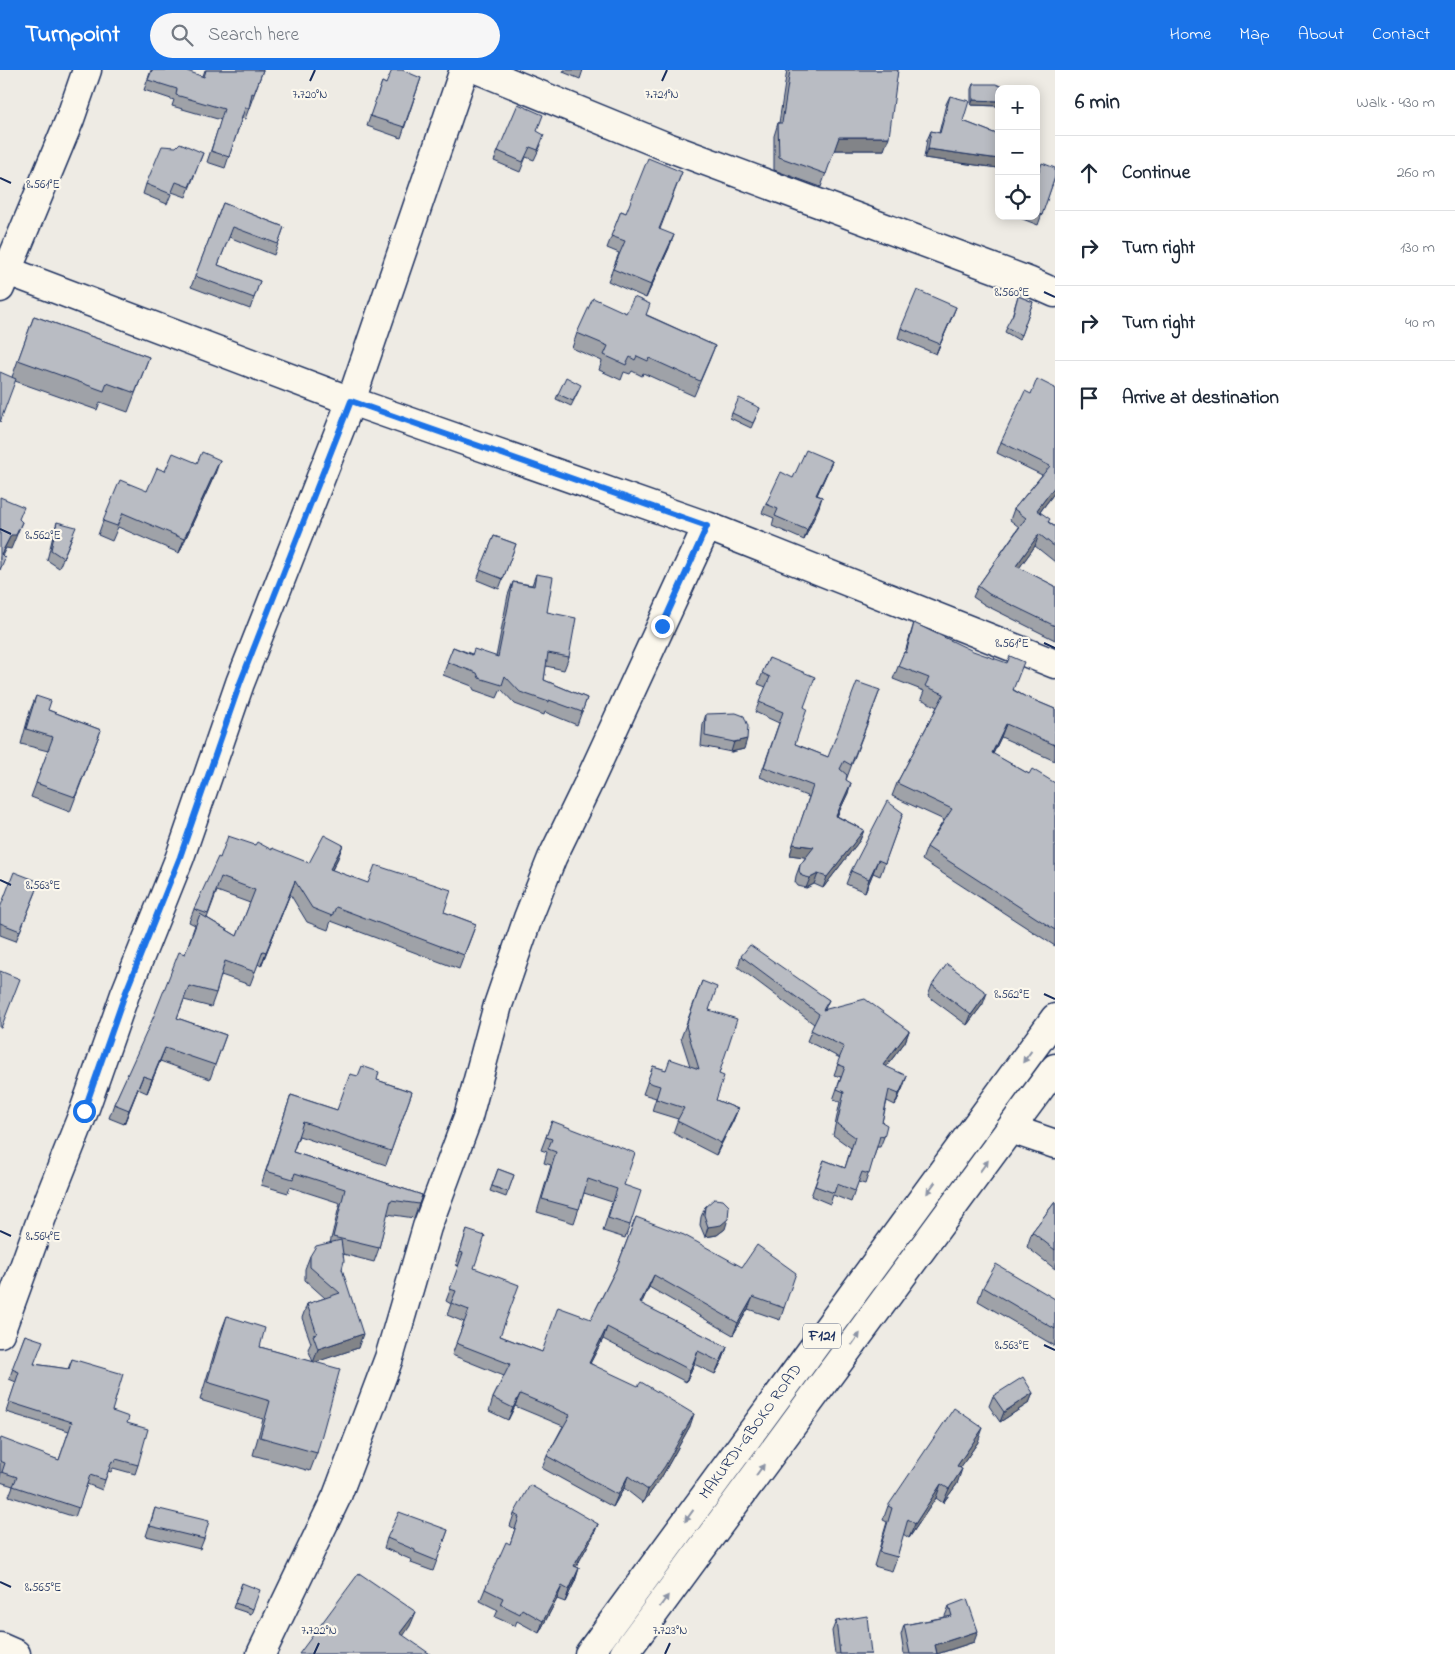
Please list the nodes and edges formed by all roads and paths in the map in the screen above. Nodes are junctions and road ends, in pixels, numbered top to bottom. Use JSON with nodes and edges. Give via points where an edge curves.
{"nodes":[{"id":1,"x":87,"y":70,"type":"edge"},
{"id":2,"x":464,"y":70,"type":"edge"},
{"id":3,"x":479,"y":70,"type":"edge"},
{"id":4,"x":3,"y":275,"type":"edge"},
{"id":5,"x":1055,"y":293,"type":"edge"},
{"id":6,"x":351,"y":401,"type":"junction"},
{"id":7,"x":707,"y":526,"type":"junction"},
{"id":8,"x":1055,"y":664,"type":"edge"},
{"id":9,"x":1055,"y":1018,"type":"edge"},
{"id":10,"x":1055,"y":1068,"type":"edge"},
{"id":11,"x":1011,"y":1128,"type":"junction"},
{"id":12,"x":1055,"y":1144,"type":"edge"},
{"id":13,"x":0,"y":1333,"type":"edge"},
{"id":14,"x":0,"y":1647,"type":"edge"},
{"id":15,"x":16,"y":1654,"type":"edge"},
{"id":16,"x":261,"y":1654,"type":"edge"},
{"id":17,"x":589,"y":1654,"type":"edge"},
{"id":18,"x":624,"y":1654,"type":"edge"}],
"edges":[{"from":1,"to":4,"type":"street","via":[[70,119]]},
{"from":2,"to":6,"type":"street"},
{"from":3,"to":5,"type":"street","via":[[665,146]]},
{"from":4,"to":6,"type":"street"},
{"from":6,"to":7,"type":"street"},
{"from":6,"to":13,"type":"street","via":[[240,683],[180,857],[125,994]]},
{"from":7,"to":8,"type":"street"},
{"from":7,"to":16,"type":"street","via":[[552,858],[528,918],[498,1005],[468,1117],[427,1227],[388,1358],[337,1496]]},
{"from":9,"to":17,"type":"street","name":"MAKURDI-GBOKO ROAD","number":"F121","one_way":true},
{"from":10,"to":11,"type":"street","number":"F121"},
{"from":11,"to":12,"type":"street"},
{"from":18,"to":11,"type":"street","number":"F121","one_way":true},
{"from":14,"to":15,"type":"street"}]}
